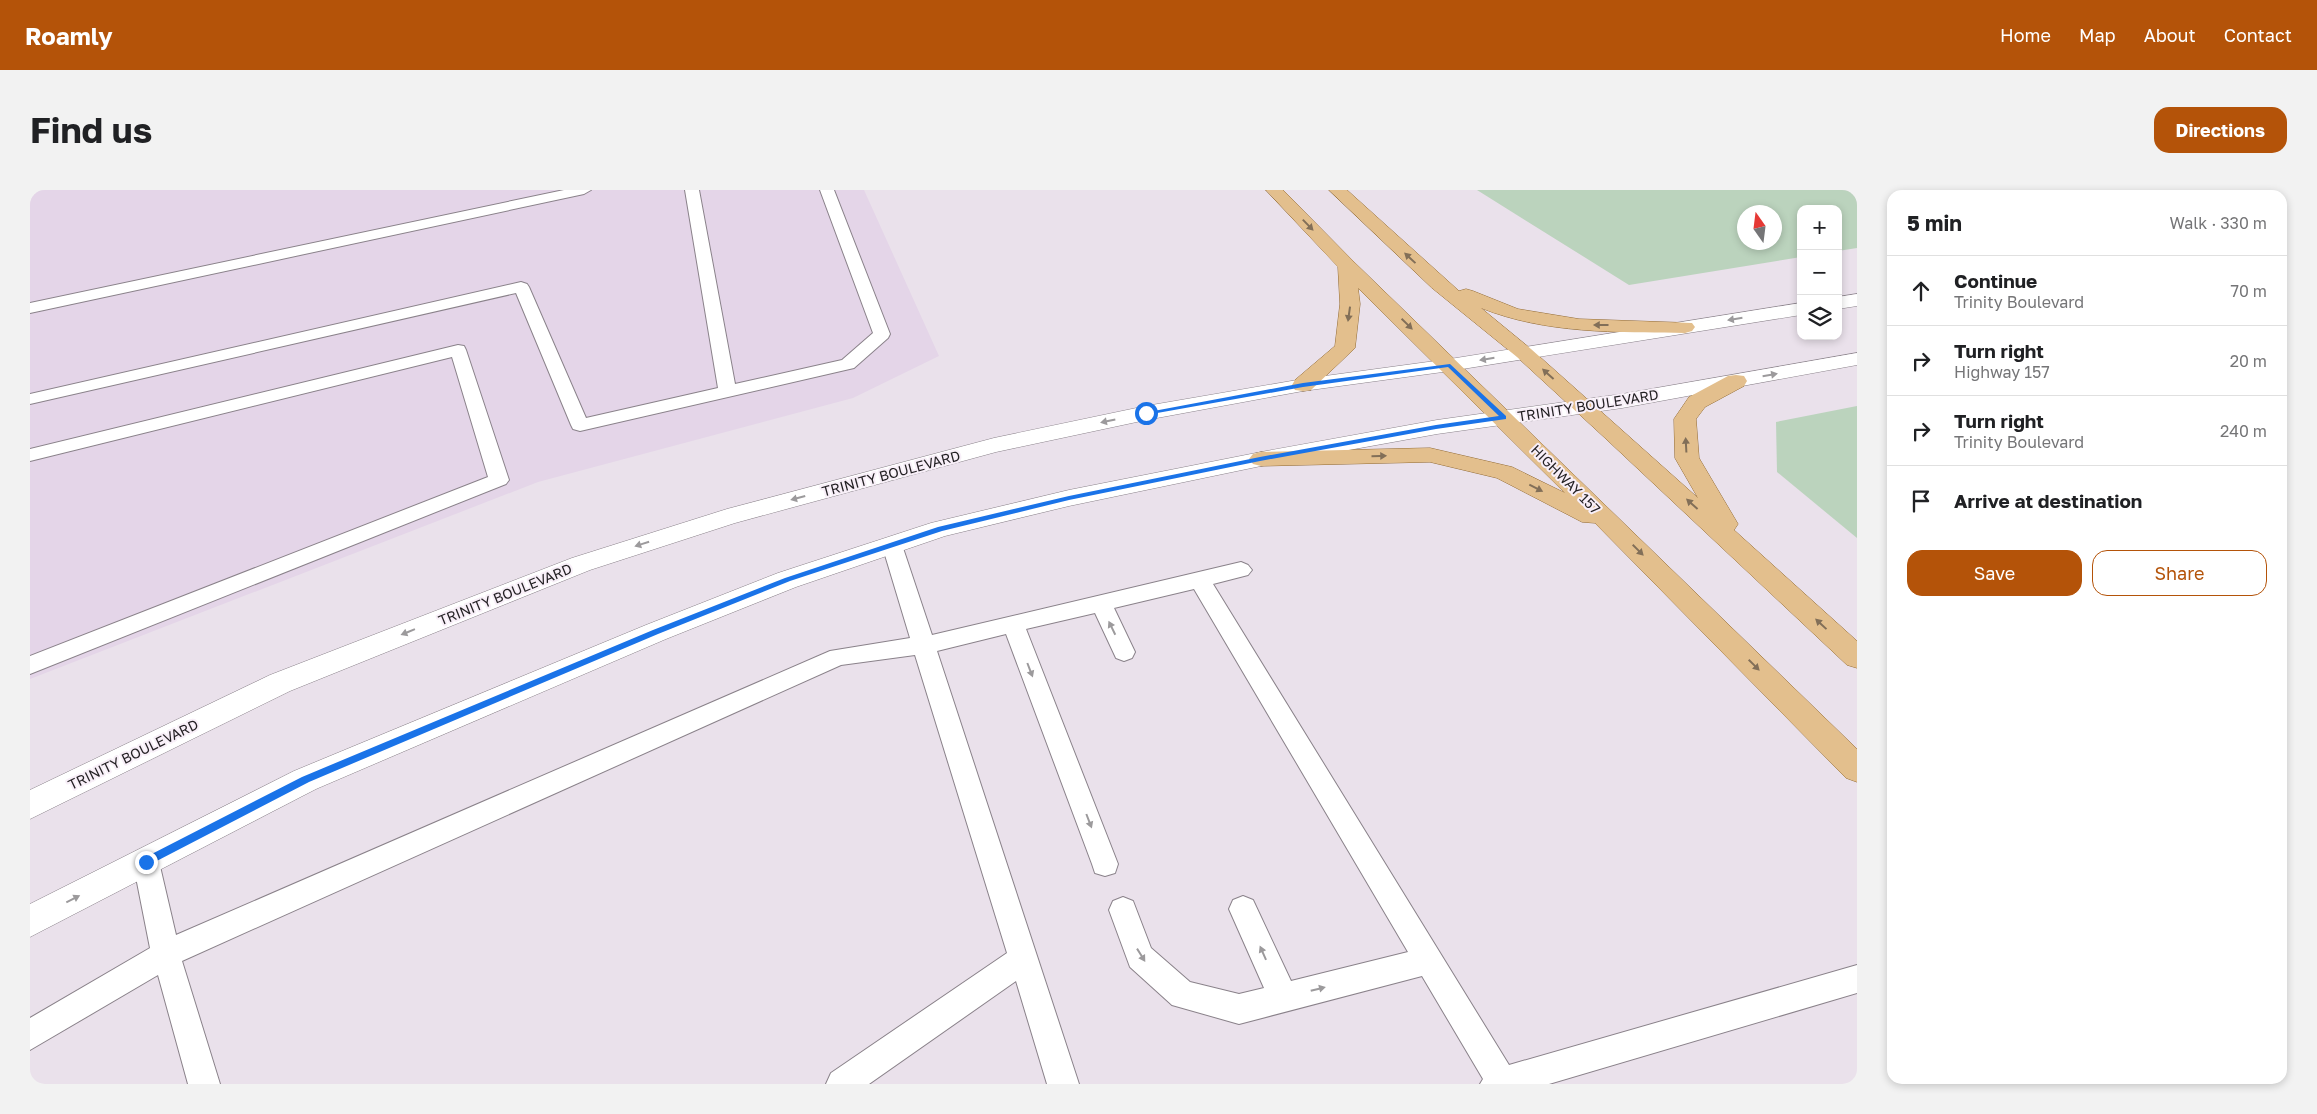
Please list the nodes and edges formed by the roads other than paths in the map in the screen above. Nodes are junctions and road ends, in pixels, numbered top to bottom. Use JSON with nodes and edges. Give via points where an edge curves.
{"nodes":[{"id":1,"x":584,"y":190,"type":"edge"},
{"id":2,"x":692,"y":190,"type":"edge"},
{"id":3,"x":827,"y":190,"type":"edge"},
{"id":4,"x":1274,"y":190,"type":"edge"},
{"id":5,"x":1337,"y":190,"type":"edge"},
{"id":6,"x":1347,"y":266,"type":"junction"},
{"id":7,"x":1439,"y":284,"type":"junction"},
{"id":8,"x":1857,"y":300,"type":"edge"},
{"id":9,"x":1842,"y":302,"type":"edge"},
{"id":10,"x":30,"y":308,"type":"edge"},
{"id":11,"x":1797,"y":310,"type":"edge"},
{"id":12,"x":1684,"y":327,"type":"junction"},
{"id":13,"x":1524,"y":353,"type":"junction"},
{"id":14,"x":1857,"y":359,"type":"edge"},
{"id":15,"x":1450,"y":365,"type":"junction"},
{"id":16,"x":1736,"y":381,"type":"junction"},
{"id":17,"x":1303,"y":385,"type":"junction"},
{"id":18,"x":728,"y":392,"type":"junction"},
{"id":19,"x":30,"y":399,"type":"edge"},
{"id":20,"x":1584,"y":407,"type":"junction"},
{"id":21,"x":1504,"y":418,"type":"junction"},
{"id":22,"x":30,"y":455,"type":"edge"},
{"id":23,"x":1260,"y":459,"type":"junction"},
{"id":24,"x":1616,"y":528,"type":"junction"},
{"id":25,"x":892,"y":545,"type":"junction"},
{"id":26,"x":1741,"y":549,"type":"junction"},
{"id":27,"x":1241,"y":570,"type":"dead end"},
{"id":28,"x":1199,"y":580,"type":"junction"},
{"id":29,"x":1101,"y":603,"type":"junction"},
{"id":30,"x":1013,"y":624,"type":"junction"},
{"id":31,"x":924,"y":645,"type":"junction"},
{"id":32,"x":1124,"y":652,"type":"dead end"},
{"id":33,"x":1857,"y":657,"type":"edge"},
{"id":34,"x":30,"y":665,"type":"edge"},
{"id":35,"x":1857,"y":769,"type":"edge"},
{"id":36,"x":30,"y":805,"type":"edge"},
{"id":37,"x":146,"y":862,"type":"junction"},
{"id":38,"x":1105,"y":864,"type":"dead end"},
{"id":39,"x":1243,"y":909,"type":"dead end"},
{"id":40,"x":1123,"y":910,"type":"dead end"},
{"id":41,"x":30,"y":922,"type":"edge"},
{"id":42,"x":166,"y":954,"type":"junction"},
{"id":43,"x":1024,"y":958,"type":"junction"},
{"id":44,"x":1428,"y":961,"type":"junction"},
{"id":45,"x":1857,"y":979,"type":"edge"},
{"id":46,"x":1283,"y":998,"type":"junction"},
{"id":47,"x":30,"y":1035,"type":"edge"},
{"id":48,"x":1500,"y":1083,"type":"edge"},
{"id":49,"x":204,"y":1084,"type":"edge"},
{"id":50,"x":842,"y":1084,"type":"edge"},
{"id":51,"x":1064,"y":1084,"type":"edge"}],
"edges":[{"from":1,"to":10,"type":"lane"},
{"from":2,"to":18,"type":"lane"},
{"from":3,"to":18,"type":"lane","via":[[882,334],[848,364]]},
{"from":4,"to":6,"type":"main road","name":"HIGHWAY 157","one_way":true},
{"from":7,"to":5,"type":"main road","one_way":true},
{"from":6,"to":15,"type":"main road","name":"HIGHWAY 157","one_way":true},
{"from":6,"to":17,"type":"main road","one_way":true,"via":[[1350,304],[1345,348]]},
{"from":12,"to":7,"type":"main road","one_way":true,"via":[[1579,326],[1513,314]]},
{"from":7,"to":13,"type":"main road"},
{"from":8,"to":9,"type":"main road"},
{"from":11,"to":12,"type":"main road","name":"TRINITY BOULEVARD","one_way":true},
{"from":12,"to":13,"type":"main road","name":"TRINITY BOULEVARD"},
{"from":13,"to":15,"type":"main road","name":"TRINITY BOULEVARD","one_way":true},
{"from":20,"to":13,"type":"main road","one_way":true},
{"from":16,"to":14,"type":"main road","name":"TRINITY BOULEVARD","one_way":true},
{"from":15,"to":17,"type":"main road","name":"TRINITY BOULEVARD"},
{"from":15,"to":21,"type":"main road","name":"HIGHWAY 157"},
{"from":16,"to":20,"type":"main road","name":"TRINITY BOULEVARD"},
{"from":26,"to":16,"type":"main road","one_way":true,"via":[[1687,458],[1685,419],[1697,402]]},
{"from":17,"to":36,"type":"main road","name":"TRINITY BOULEVARD","one_way":true,"via":[[994,445],[727,517],[580,564],[280,684]]},
{"from":18,"to":19,"type":"lane","via":[[580,426],[522,287]]},
{"from":20,"to":21,"type":"main road","name":"TRINITY BOULEVARD"},
{"from":26,"to":20,"type":"main road","one_way":true},
{"from":21,"to":23,"type":"main road","name":"TRINITY BOULEVARD"},
{"from":21,"to":24,"type":"main road","name":"HIGHWAY 157"},
{"from":22,"to":34,"type":"lane","via":[[458,350],[500,480]]},
{"from":23,"to":24,"type":"main road","one_way":true,"via":[[1430,455],[1504,472]]},
{"from":23,"to":25,"type":"main road","name":"TRINITY BOULEVARD","via":[[1069,498],[940,529]]},
{"from":24,"to":35,"type":"main road","name":"HIGHWAY 157","one_way":true},
{"from":25,"to":31,"type":"lane"},
{"from":25,"to":37,"type":"main road","name":"TRINITY BOULEVARD","via":[[787,580],[656,632],[305,780]]},
{"from":33,"to":26,"type":"main road","one_way":true},
{"from":27,"to":28,"type":"lane"},
{"from":28,"to":29,"type":"lane"},
{"from":28,"to":44,"type":"lane"},
{"from":29,"to":30,"type":"lane"},
{"from":32,"to":29,"type":"lane","one_way":true},
{"from":30,"to":31,"type":"lane"},
{"from":30,"to":38,"type":"lane","one_way":true},
{"from":31,"to":42,"type":"lane","via":[[838,657]]},
{"from":31,"to":43,"type":"lane"},
{"from":41,"to":37,"type":"main road","name":"TRINITY BOULEVARD","one_way":true},
{"from":37,"to":42,"type":"lane"},
{"from":46,"to":39,"type":"lane","one_way":true},
{"from":40,"to":46,"type":"lane","one_way":true,"via":[[1140,957],[1182,995],[1239,1009]]},
{"from":42,"to":47,"type":"lane"},
{"from":42,"to":49,"type":"lane"},
{"from":43,"to":50,"type":"lane"},
{"from":43,"to":51,"type":"lane"},
{"from":46,"to":44,"type":"lane","one_way":true},
{"from":44,"to":48,"type":"lane"},
{"from":45,"to":48,"type":"lane"}]}
